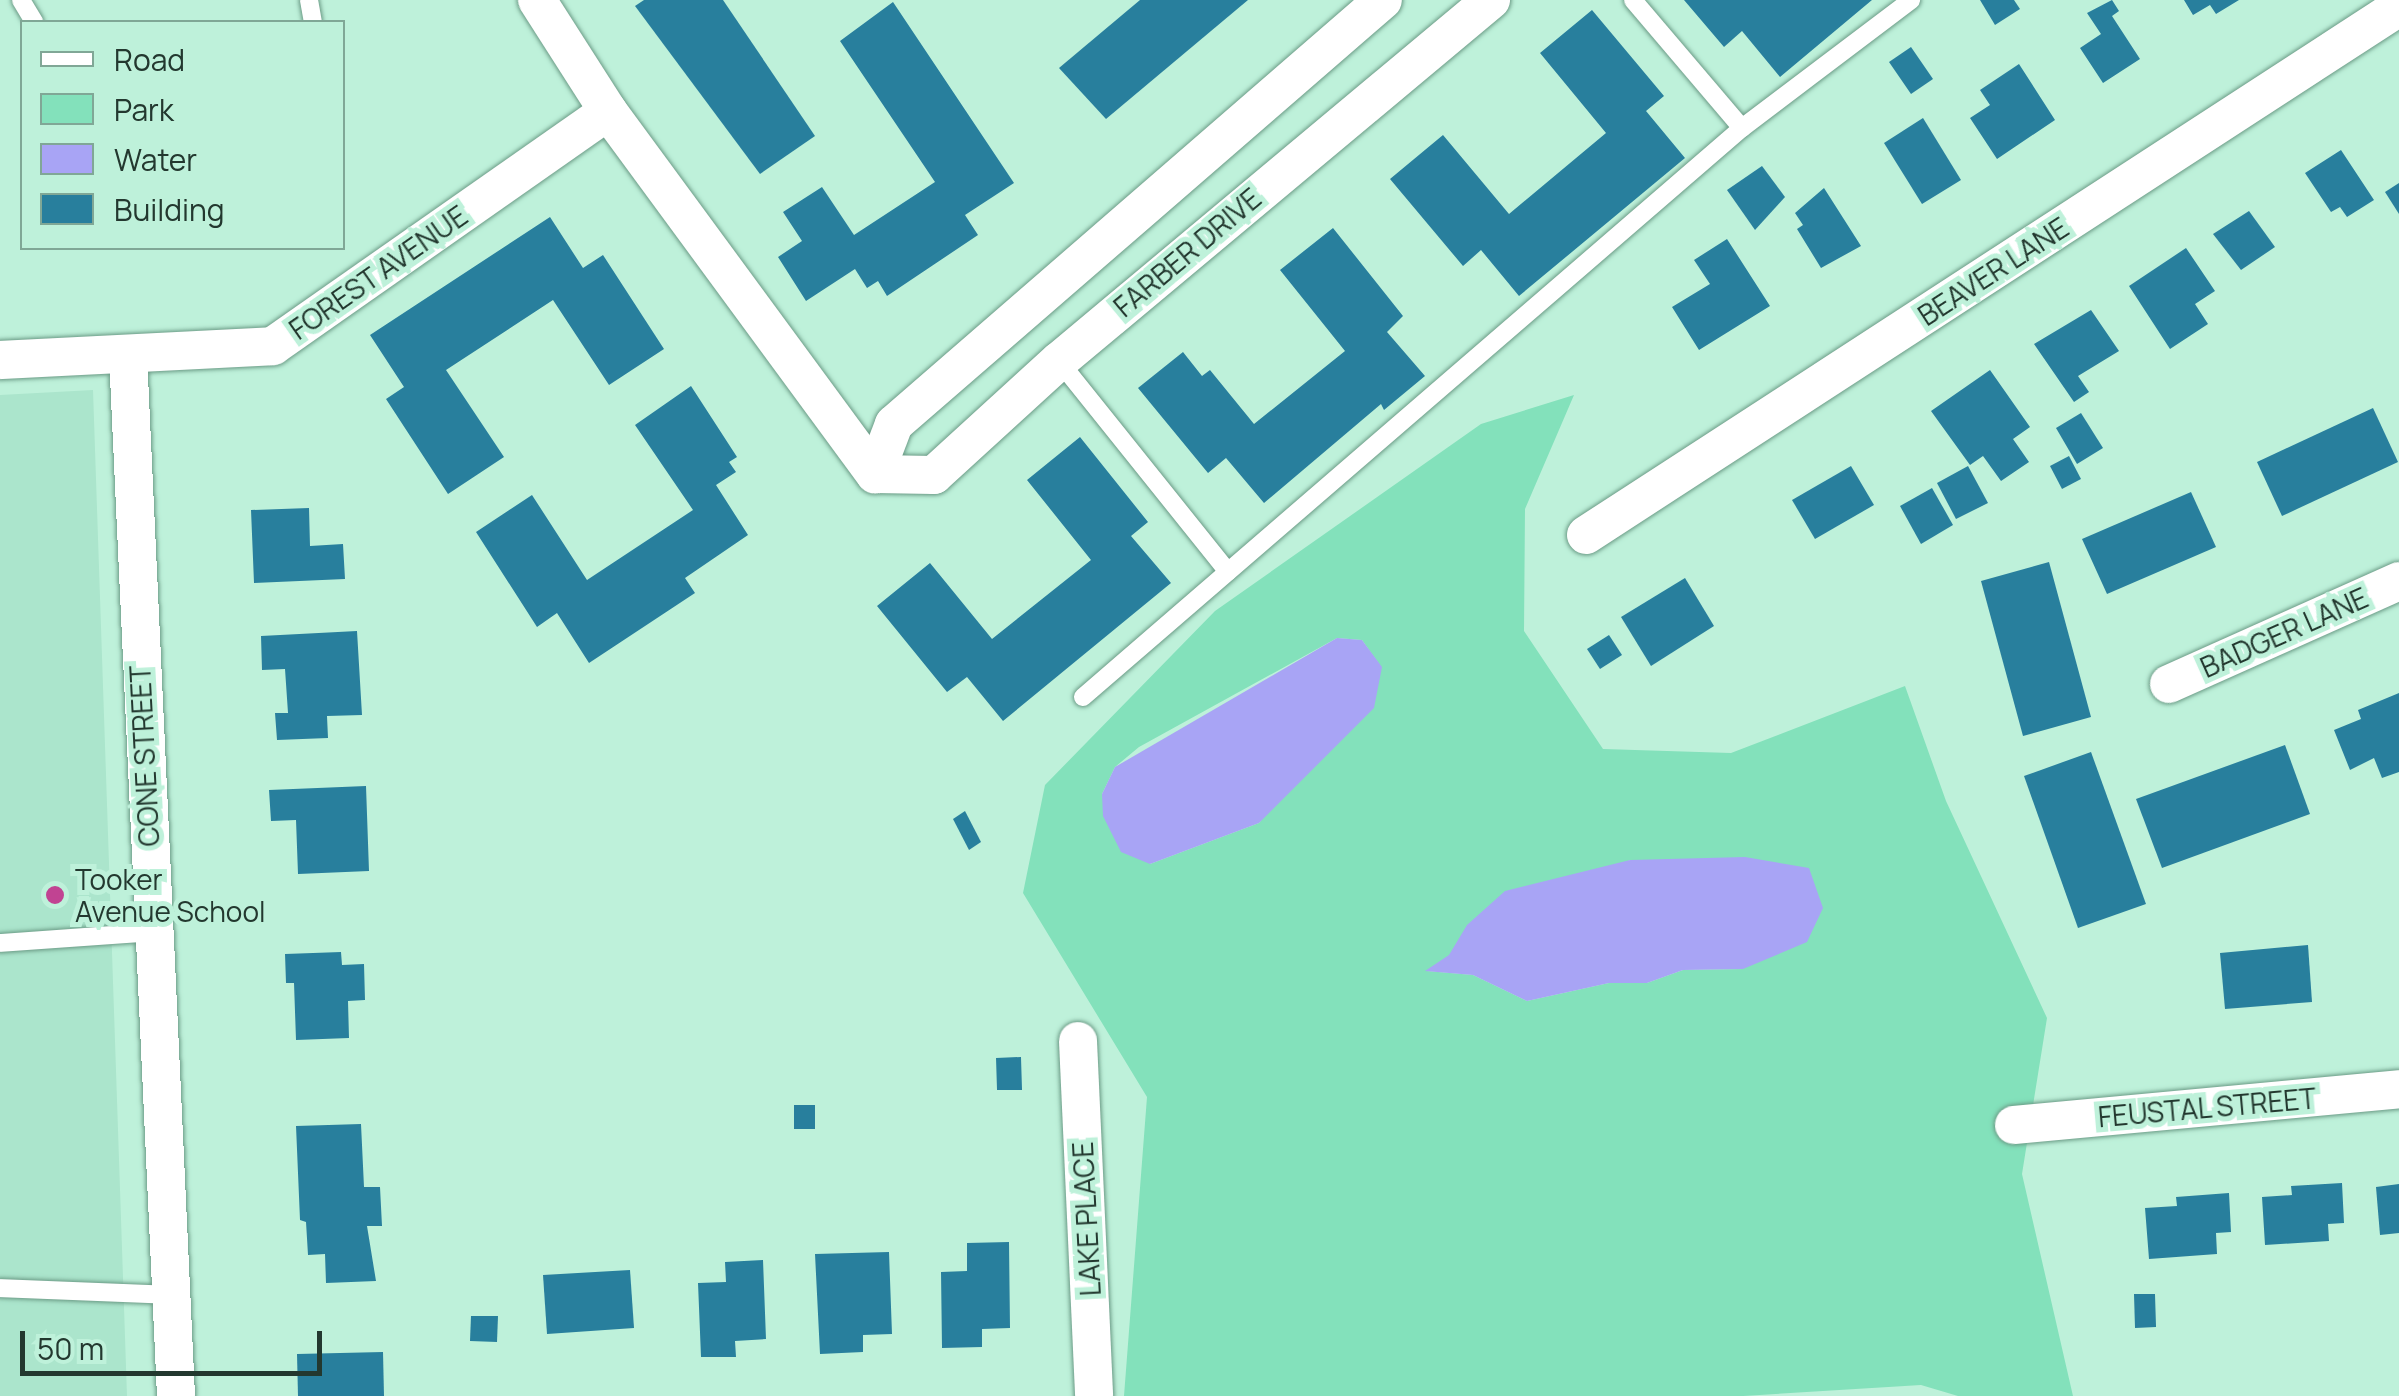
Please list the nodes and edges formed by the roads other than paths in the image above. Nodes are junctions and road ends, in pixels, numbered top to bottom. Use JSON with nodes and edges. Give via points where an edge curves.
{"nodes":[{"id":1,"x":536,"y":0,"type":"edge"},
{"id":2,"x":1384,"y":0,"type":"edge"},
{"id":3,"x":1491,"y":0,"type":"edge"},
{"id":4,"x":1633,"y":0,"type":"edge"},
{"id":5,"x":1911,"y":0,"type":"edge"},
{"id":6,"x":2399,"y":7,"type":"edge"},
{"id":7,"x":608,"y":110,"type":"junction"},
{"id":8,"x":1742,"y":128,"type":"junction"},
{"id":9,"x":128,"y":355,"type":"junction"},
{"id":10,"x":0,"y":360,"type":"edge"},
{"id":11,"x":1059,"y":361,"type":"junction"},
{"id":12,"x":875,"y":474,"type":"junction"},
{"id":13,"x":1586,"y":535,"type":"dead end"},
{"id":14,"x":1228,"y":572,"type":"junction"},
{"id":15,"x":2399,"y":581,"type":"edge"},
{"id":16,"x":2169,"y":684,"type":"dead end"},
{"id":17,"x":1084,"y":697,"type":"dead end"},
{"id":18,"x":153,"y":932,"type":"junction"},
{"id":19,"x":0,"y":944,"type":"edge"},
{"id":20,"x":1078,"y":1042,"type":"dead end"},
{"id":21,"x":2399,"y":1090,"type":"edge"},
{"id":22,"x":2014,"y":1125,"type":"dead end"},
{"id":23,"x":0,"y":1288,"type":"edge"},
{"id":24,"x":171,"y":1295,"type":"junction"},
{"id":25,"x":176,"y":1396,"type":"edge"},
{"id":26,"x":1094,"y":1396,"type":"edge"}],
"edges":[{"from":1,"to":7,"type":"street"},
{"from":2,"to":12,"type":"street","via":[[894,424]]},
{"from":3,"to":11,"type":"street","name":"FARBER DRIVE"},
{"from":4,"to":8,"type":"lane"},
{"from":5,"to":8,"type":"lane"},
{"from":6,"to":13,"type":"street","name":"BEAVER LANE"},
{"from":7,"to":9,"type":"street","name":"FOREST AVENUE","via":[[273,346]]},
{"from":7,"to":12,"type":"street"},
{"from":8,"to":14,"type":"lane"},
{"from":9,"to":10,"type":"street","name":"FOREST AVENUE"},
{"from":9,"to":18,"type":"street","name":"CONE STREET"},
{"from":11,"to":12,"type":"street","name":"FARBER DRIVE","via":[[934,474]]},
{"from":11,"to":14,"type":"lane"},
{"from":14,"to":17,"type":"lane"},
{"from":15,"to":16,"type":"street","name":"BADGER LANE"},
{"from":18,"to":19,"type":"lane"},
{"from":18,"to":24,"type":"street","name":"CONE STREET"},
{"from":20,"to":26,"type":"street","name":"LAKE PLACE"},
{"from":21,"to":22,"type":"street","name":"FEUSTAL STREET"},
{"from":23,"to":24,"type":"lane"},
{"from":24,"to":25,"type":"street","name":"CONE STREET"}]}
